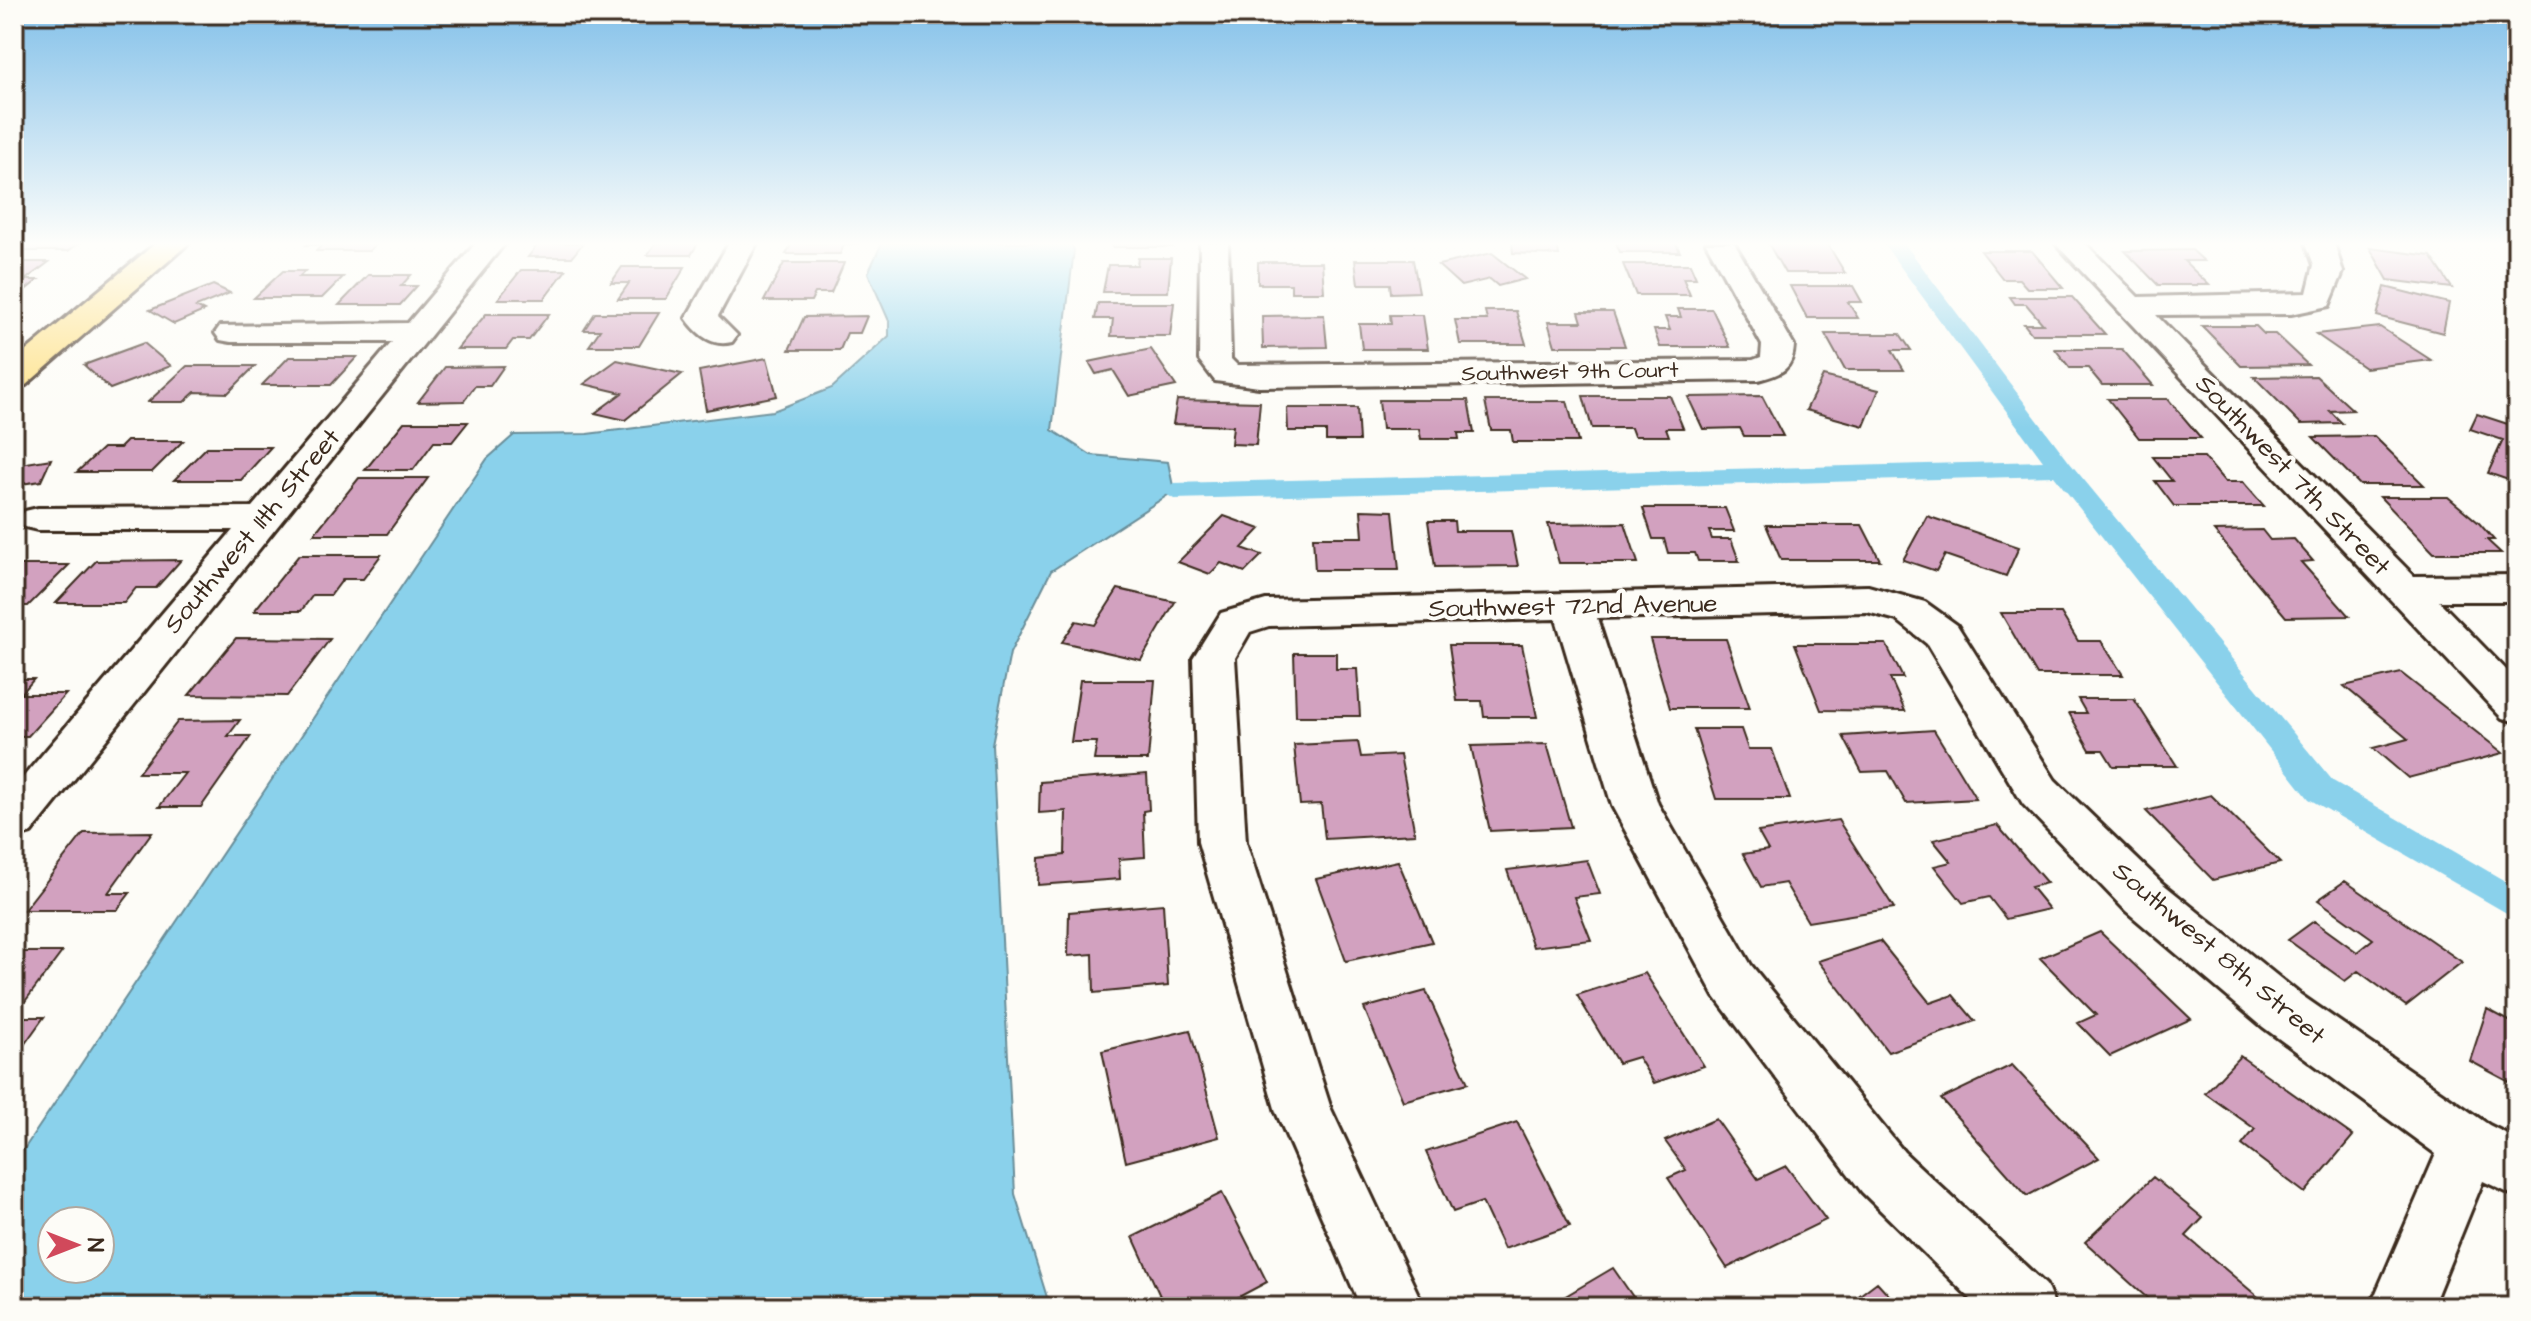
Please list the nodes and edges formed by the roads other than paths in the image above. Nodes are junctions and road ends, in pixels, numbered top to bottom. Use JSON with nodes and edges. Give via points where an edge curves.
{"nodes":[{"id":1,"x":61,"y":305,"type":"edge"},
{"id":2,"x":101,"y":305,"type":"edge"},
{"id":3,"x":440,"y":305,"type":"edge"},
{"id":4,"x":709,"y":305,"type":"edge"},
{"id":5,"x":1215,"y":305,"type":"edge"},
{"id":6,"x":1755,"y":305,"type":"edge"},
{"id":7,"x":2293,"y":305,"type":"edge"},
{"id":8,"x":2128,"y":306,"type":"joint"},
{"id":9,"x":418,"y":332,"type":"junction"},
{"id":10,"x":231,"y":333,"type":"dead end"},
{"id":11,"x":721,"y":335,"type":"dead end"},
{"id":12,"x":14,"y":343,"type":"edge"},
{"id":13,"x":14,"y":378,"type":"edge"},
{"id":14,"x":262,"y":518,"type":"junction"},
{"id":15,"x":38,"y":519,"type":"dead end"},
{"id":16,"x":2517,"y":588,"type":"edge"},
{"id":17,"x":2403,"y":589,"type":"junction"},
{"id":18,"x":1572,"y":605,"type":"junction"},
{"id":19,"x":1911,"y":611,"type":"joint"},
{"id":20,"x":2517,"y":707,"type":"edge"},
{"id":21,"x":21,"y":803,"type":"edge"},
{"id":22,"x":2493,"y":1156,"type":"edge"},
{"id":23,"x":1393,"y":1307,"type":"edge"},
{"id":24,"x":2024,"y":1307,"type":"edge"},
{"id":25,"x":2401,"y":1307,"type":"edge"}],
"edges":[{"from":1,"to":12,"type":"main road"},
{"from":2,"to":13,"type":"main road"},
{"from":3,"to":9,"type":"street","name":"Southwest 11th Street"},
{"from":4,"to":11,"type":"street","via":[[702,318]]},
{"from":5,"to":6,"type":"street","name":"Southwest 9th Court","via":[[1215,360],[1227,374],[1259,377],[1758,370],[1777,362],[1778,345]]},
{"from":7,"to":8,"type":"street"},
{"from":8,"to":17,"type":"street","name":"Southwest 7th Street"},
{"from":9,"to":10,"type":"street"},
{"from":9,"to":14,"type":"street","name":"Southwest 11th Street"},
{"from":14,"to":15,"type":"street"},
{"from":14,"to":21,"type":"street","name":"Southwest 11th Street"},
{"from":16,"to":17,"type":"street"},
{"from":17,"to":20,"type":"street","name":"Southwest 7th Street"},
{"from":18,"to":19,"type":"street","name":"Southwest 72nd Avenue","via":[[1868,599]]},
{"from":18,"to":23,"type":"street","name":"Southwest 72nd Avenue","via":[[1266,613],[1235,623],[1214,658],[1222,842],[1304,1112]]},
{"from":18,"to":24,"type":"street","via":[[1635,806],[1733,981],[1883,1172]]},
{"from":19,"to":22,"type":"street","name":"Southwest 8th Street","via":[[1942,635],[2039,792],[2144,897],[2282,1011]]},
{"from":22,"to":25,"type":"street"}]}
